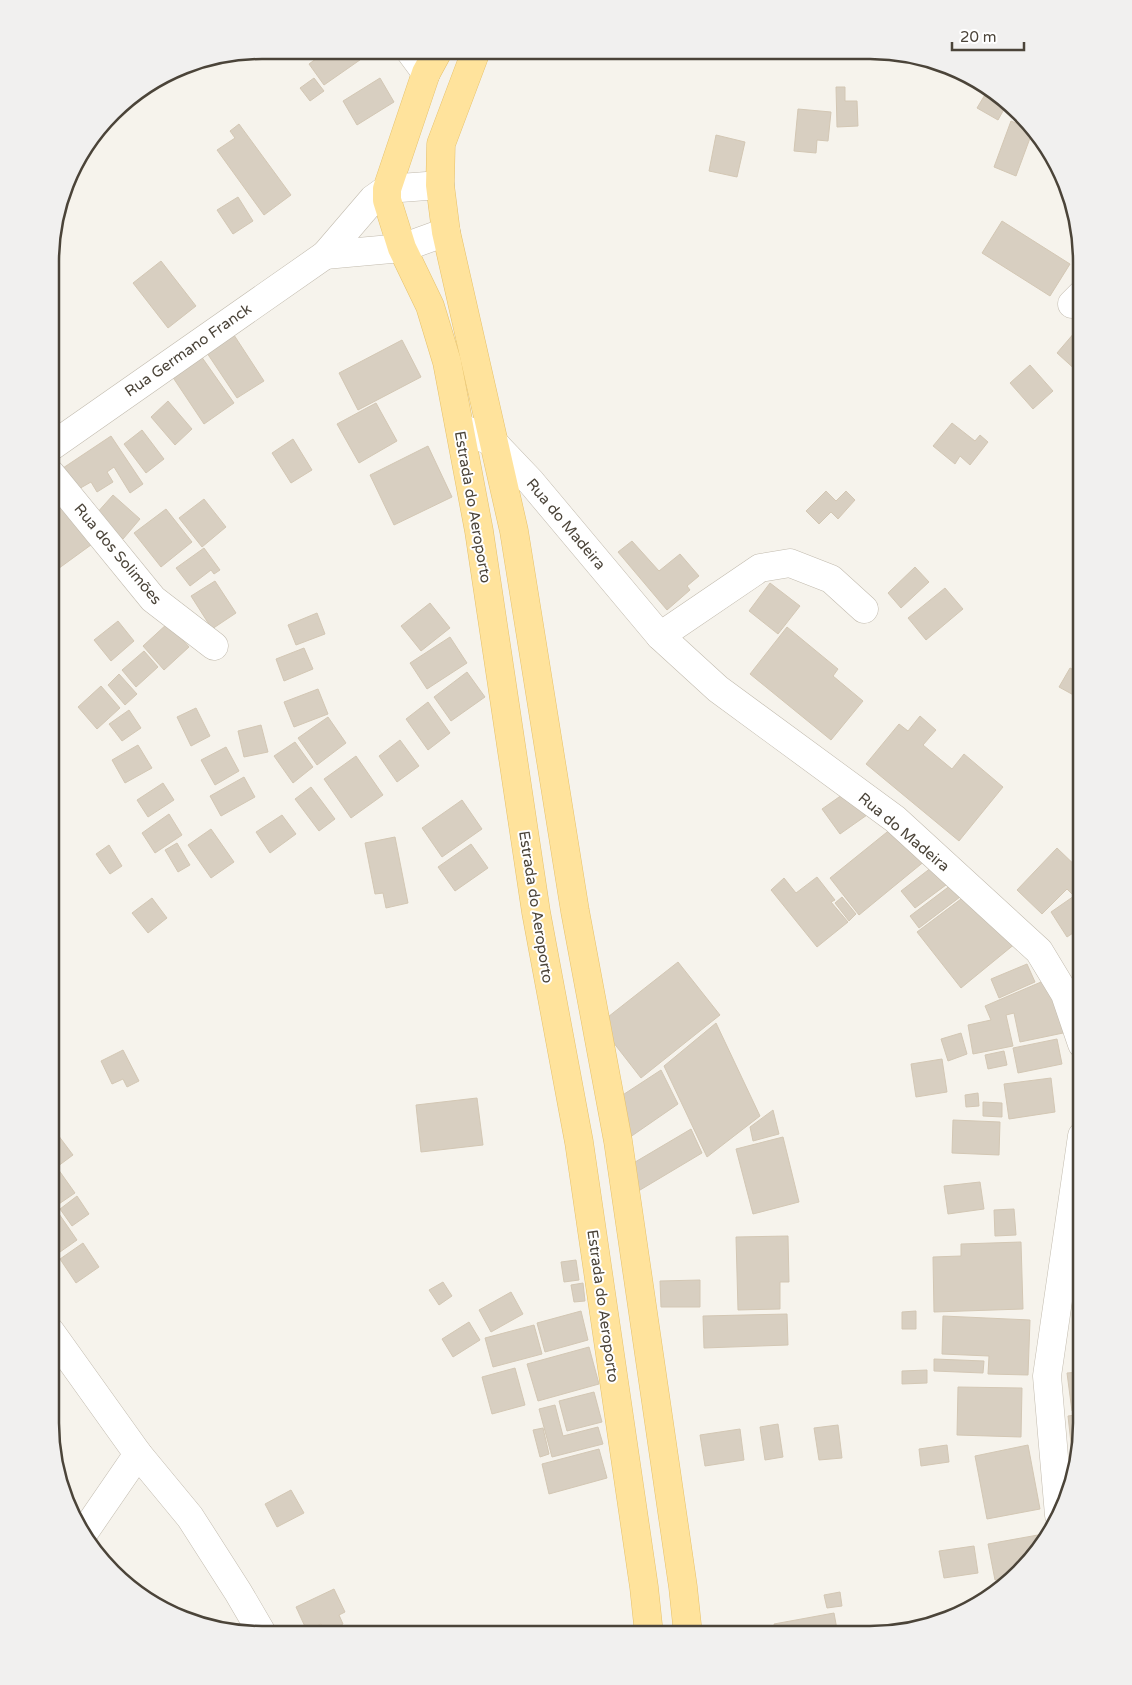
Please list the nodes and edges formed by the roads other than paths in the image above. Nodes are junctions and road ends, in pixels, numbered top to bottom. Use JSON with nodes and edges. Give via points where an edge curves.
{"nodes":[{"id":1,"x":473,"y":59,"type":"edge"},
{"id":2,"x":432,"y":62,"type":"edge"},
{"id":3,"x":440,"y":185,"type":"junction"},
{"id":4,"x":387,"y":189,"type":"junction"},
{"id":5,"x":446,"y":232,"type":"junction"},
{"id":6,"x":402,"y":248,"type":"junction"},
{"id":7,"x":325,"y":255,"type":"junction"},
{"id":8,"x":460,"y":428,"type":"junction"},
{"id":9,"x":59,"y":438,"type":"edge"},
{"id":10,"x":494,"y":443,"type":"junction"},
{"id":11,"x":59,"y":483,"type":"edge"},
{"id":12,"x":864,"y":609,"type":"dead end"},
{"id":13,"x":660,"y":636,"type":"junction"},
{"id":14,"x":214,"y":646,"type":"dead end"},
{"id":15,"x":1073,"y":1018,"type":"edge"},
{"id":16,"x":1073,"y":1198,"type":"edge"},
{"id":17,"x":59,"y":1344,"type":"edge"},
{"id":18,"x":138,"y":1454,"type":"junction"},
{"id":19,"x":1058,"y":1501,"type":"edge"},
{"id":20,"x":88,"y":1527,"type":"edge"},
{"id":21,"x":258,"y":1626,"type":"edge"},
{"id":22,"x":648,"y":1626,"type":"edge"},
{"id":23,"x":687,"y":1626,"type":"edge"}],
"edges":[{"from":1,"to":3,"type":"main road","via":[[441,144]]},
{"from":2,"to":4,"type":"main road"},
{"from":3,"to":4,"type":"street"},
{"from":3,"to":5,"type":"main road"},
{"from":4,"to":6,"type":"main road","name":"Estrada do Aeroporto","via":[[386,200]]},
{"from":4,"to":7,"type":"street","name":"Rua Germano Franck","via":[[373,199]]},
{"from":5,"to":6,"type":"street","name":"Rua Germano Franck"},
{"from":5,"to":10,"type":"main road","name":"Estrada do Aeroporto"},
{"from":6,"to":7,"type":"street","name":"Rua Germano Franck"},
{"from":6,"to":8,"type":"main road","name":"Estrada do Aeroporto","via":[[430,306],[447,362]]},
{"from":7,"to":9,"type":"street","name":"Rua Germano Franck"},
{"from":8,"to":10,"type":"street","name":"Rua do Madeira"},
{"from":8,"to":22,"type":"main road","name":"Estrada do Aeroporto","via":[[479,531],[536,912],[579,1142]]},
{"from":10,"to":13,"type":"street","name":"Rua do Madeira"},
{"from":10,"to":23,"type":"main road","name":"Estrada do Aeroporto","via":[[514,531],[575,911],[618,1141]]},
{"from":11,"to":14,"type":"street","name":"Rua dos Solimões","via":[[153,599]]},
{"from":12,"to":13,"type":"street","via":[[831,579],[790,563],[760,568]]},
{"from":13,"to":15,"type":"street","name":"Rua do Madeira","via":[[718,689],[895,819],[1038,951],[1065,994]]},
{"from":16,"to":19,"type":"street","via":[[1047,1376]]},
{"from":17,"to":18,"type":"street"},
{"from":18,"to":20,"type":"street"},
{"from":18,"to":21,"type":"street","via":[[190,1517]]}]}
